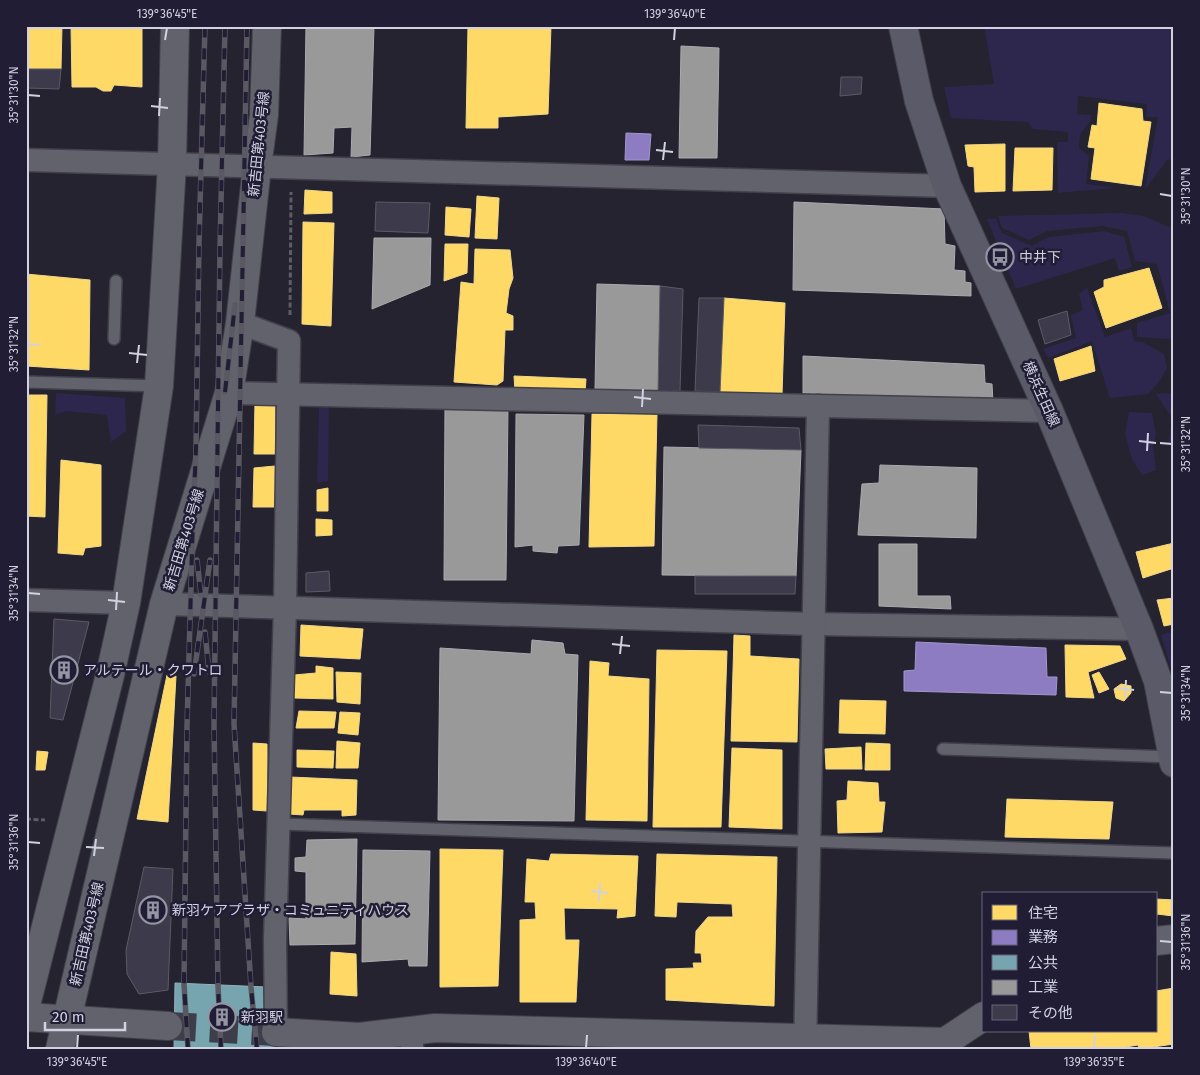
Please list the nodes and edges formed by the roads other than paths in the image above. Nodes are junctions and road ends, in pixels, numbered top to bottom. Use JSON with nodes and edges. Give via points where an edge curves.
{"nodes":[{"id":1,"x":175,"y":26,"type":"edge"},
{"id":2,"x":267,"y":26,"type":"edge"},
{"id":3,"x":903,"y":26,"type":"edge"},
{"id":4,"x":26,"y":160,"type":"edge"},
{"id":5,"x":172,"y":164,"type":"junction"},
{"id":6,"x":257,"y":166,"type":"junction"},
{"id":7,"x":947,"y":186,"type":"junction"},
{"id":8,"x":116,"y":281,"type":"dead end"},
{"id":9,"x":240,"y":323,"type":"junction"},
{"id":10,"x":114,"y":339,"type":"dead end"},
{"id":11,"x":26,"y":382,"type":"edge"},
{"id":12,"x":159,"y":386,"type":"junction"},
{"id":13,"x":230,"y":392,"type":"junction"},
{"id":14,"x":288,"y":394,"type":"junction"},
{"id":15,"x":818,"y":406,"type":"junction"},
{"id":16,"x":1049,"y":411,"type":"junction"},
{"id":17,"x":26,"y":600,"type":"edge"},
{"id":18,"x":126,"y":603,"type":"junction"},
{"id":19,"x":164,"y":604,"type":"junction"},
{"id":20,"x":285,"y":607,"type":"junction"},
{"id":21,"x":813,"y":624,"type":"junction"},
{"id":22,"x":1139,"y":629,"type":"junction"},
{"id":23,"x":1166,"y":678,"type":"edge"},
{"id":24,"x":943,"y":749,"type":"dead end"},
{"id":25,"x":1173,"y":760,"type":"edge"},
{"id":26,"x":279,"y":824,"type":"junction"},
{"id":27,"x":809,"y":840,"type":"junction"},
{"id":28,"x":1174,"y":853,"type":"edge"},
{"id":29,"x":1174,"y":939,"type":"edge"},
{"id":30,"x":1158,"y":941,"type":"edge"},
{"id":31,"x":26,"y":1005,"type":"edge"},
{"id":32,"x":26,"y":1017,"type":"edge"},
{"id":33,"x":982,"y":1017,"type":"edge"},
{"id":34,"x":67,"y":1019,"type":"junction"},
{"id":35,"x":168,"y":1026,"type":"tunnel mouth"},
{"id":36,"x":276,"y":1032,"type":"joint"},
{"id":37,"x":412,"y":1040,"type":"edge"},
{"id":38,"x":315,"y":1041,"type":"edge"},
{"id":39,"x":805,"y":1043,"type":"edge"},
{"id":40,"x":60,"y":1049,"type":"edge"}],
"edges":[{"from":1,"to":5,"type":"street"},
{"from":2,"to":6,"type":"street","name":"新吉田第403号線","via":[[264,115]]},
{"from":3,"to":7,"type":"main road","name":"横浜生田線","via":[[919,101]]},
{"from":4,"to":5,"type":"street"},
{"from":5,"to":6,"type":"street"},
{"from":5,"to":12,"type":"street"},
{"from":6,"to":7,"type":"street"},
{"from":6,"to":9,"type":"street","name":"新吉田第403号線"},
{"from":7,"to":16,"type":"main road","name":"横浜生田線"},
{"from":8,"to":10,"type":"lane"},
{"from":9,"to":13,"type":"street","name":"新吉田第403号線"},
{"from":9,"to":14,"type":"street","via":[[289,341]]},
{"from":11,"to":12,"type":"lane"},
{"from":12,"to":18,"type":"street"},
{"from":13,"to":14,"type":"street"},
{"from":13,"to":19,"type":"street","name":"新吉田第403号線"},
{"from":14,"to":15,"type":"street"},
{"from":14,"to":20,"type":"street"},
{"from":15,"to":16,"type":"street"},
{"from":15,"to":21,"type":"street"},
{"from":16,"to":22,"type":"main road","name":"横浜生田線"},
{"from":17,"to":18,"type":"street"},
{"from":18,"to":31,"type":"street"},
{"from":19,"to":20,"type":"street"},
{"from":19,"to":34,"type":"street","name":"新吉田第403号線"},
{"from":20,"to":21,"type":"street"},
{"from":20,"to":26,"type":"street"},
{"from":21,"to":22,"type":"street"},
{"from":21,"to":27,"type":"street"},
{"from":22,"to":23,"type":"main road","name":"横浜生田線"},
{"from":23,"to":25,"type":"main road","name":"横浜生田線"},
{"from":24,"to":25,"type":"lane"},
{"from":26,"to":27,"type":"lane"},
{"from":26,"to":36,"type":"street"},
{"from":27,"to":28,"type":"lane"},
{"from":27,"to":39,"type":"street"},
{"from":29,"to":30,"type":"street"},
{"from":32,"to":34,"type":"street"},
{"from":33,"to":39,"type":"street","via":[[945,1042]]},
{"from":34,"to":35,"type":"street"},
{"from":34,"to":40,"type":"street","name":"新吉田第403号線"},
{"from":36,"to":38,"type":"street"},
{"from":37,"to":38,"type":"street","via":[[359,1037]]},
{"from":37,"to":39,"type":"street","via":[[435,1028]]}]}
